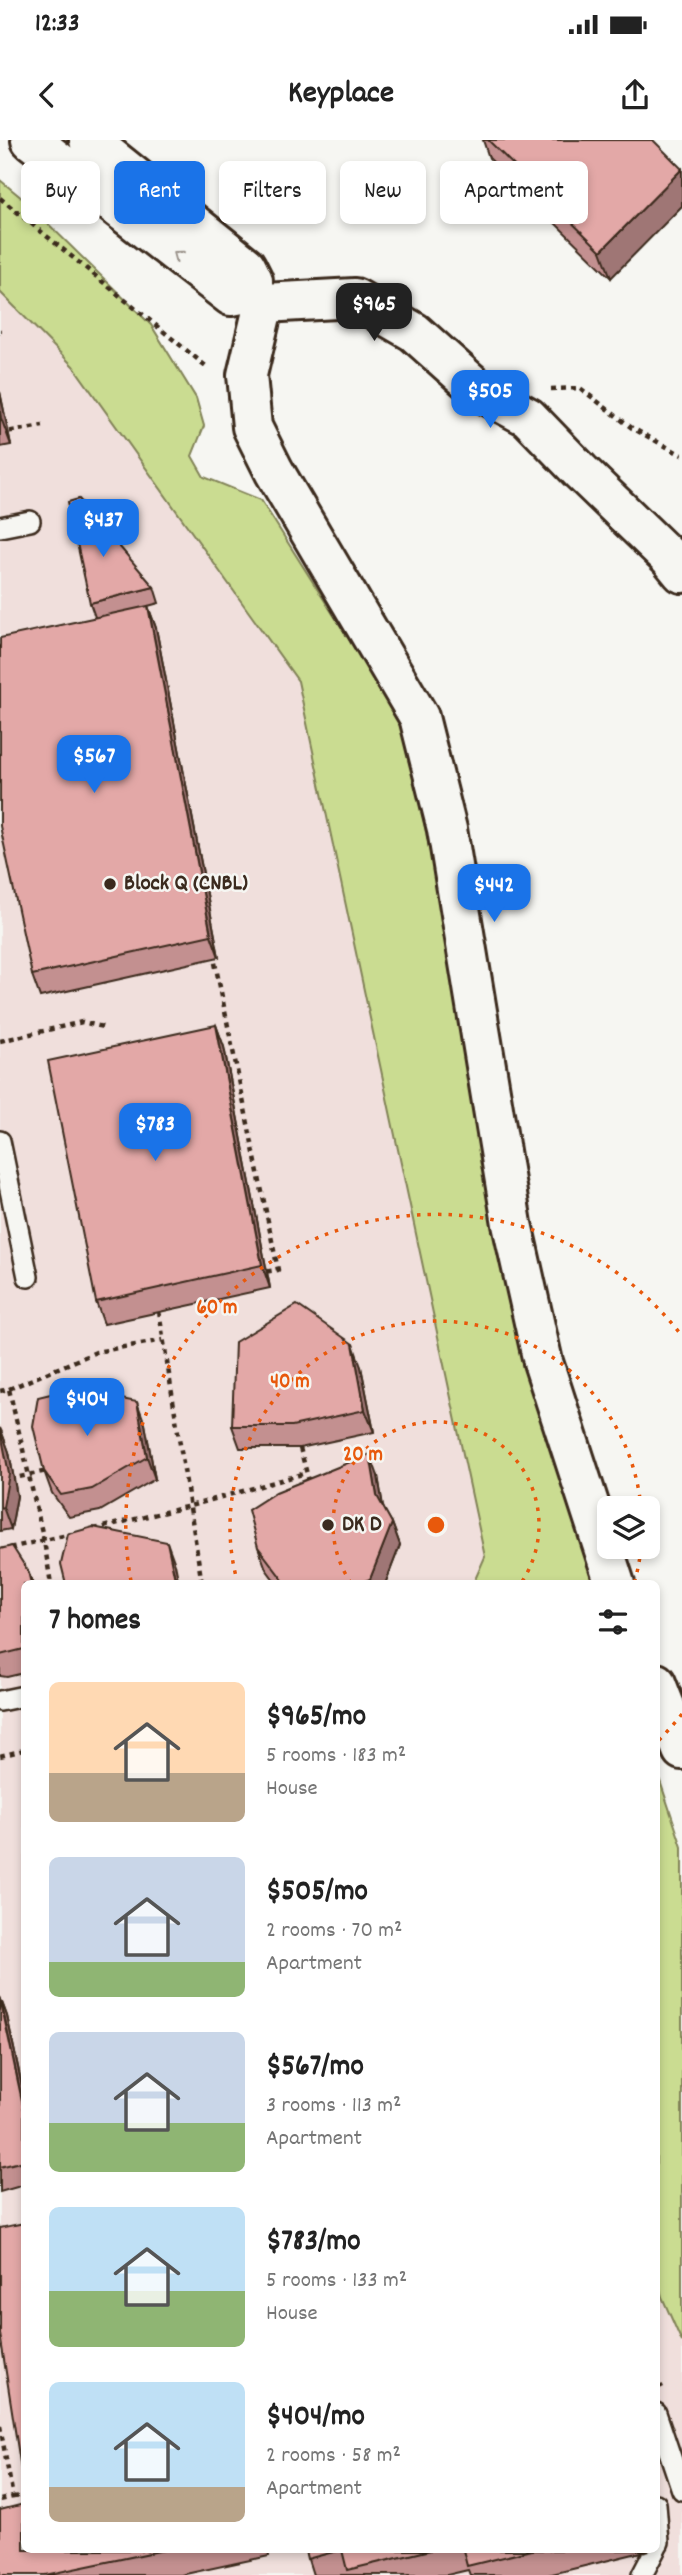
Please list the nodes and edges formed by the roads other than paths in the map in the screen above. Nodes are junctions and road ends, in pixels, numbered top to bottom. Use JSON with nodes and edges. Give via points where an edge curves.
{"nodes":[{"id":1,"x":31,"y":140,"type":"edge"},
{"id":2,"x":89,"y":140,"type":"edge"},
{"id":3,"x":259,"y":298,"type":"junction"},
{"id":4,"x":30,"y":521,"type":"dead end"},
{"id":5,"x":0,"y":527,"type":"edge"},
{"id":6,"x":682,"y":573,"type":"edge"},
{"id":7,"x":0,"y":1141,"type":"edge"},
{"id":8,"x":29,"y":1277,"type":"dead end"},
{"id":9,"x":614,"y":1580,"type":"edge"},
{"id":10,"x":660,"y":1692,"type":"edge"},
{"id":11,"x":21,"y":1697,"type":"edge"},
{"id":12,"x":0,"y":1701,"type":"edge"},
{"id":13,"x":682,"y":1750,"type":"edge"},
{"id":14,"x":660,"y":2425,"type":"edge"},
{"id":15,"x":682,"y":2490,"type":"edge"},
{"id":16,"x":653,"y":2553,"type":"edge"},
{"id":17,"x":642,"y":2575,"type":"edge"}],
"edges":[{"from":3,"to":1,"type":"street","one_way":true,"via":[[231,296]]},
{"from":2,"to":3,"type":"street","via":[[246,266]]},
{"from":3,"to":6,"type":"street","via":[[355,298],[414,332],[480,391],[528,417]]},
{"from":3,"to":9,"type":"street","via":[[247,374],[252,428],[419,717],[447,829],[512,1224],[543,1362]]},
{"from":4,"to":5,"type":"lane"},
{"from":7,"to":8,"type":"lane"},
{"from":10,"to":13,"type":"street"},
{"from":11,"to":12,"type":"lane"},
{"from":14,"to":15,"type":"lane"},
{"from":16,"to":17,"type":"lane"}]}
